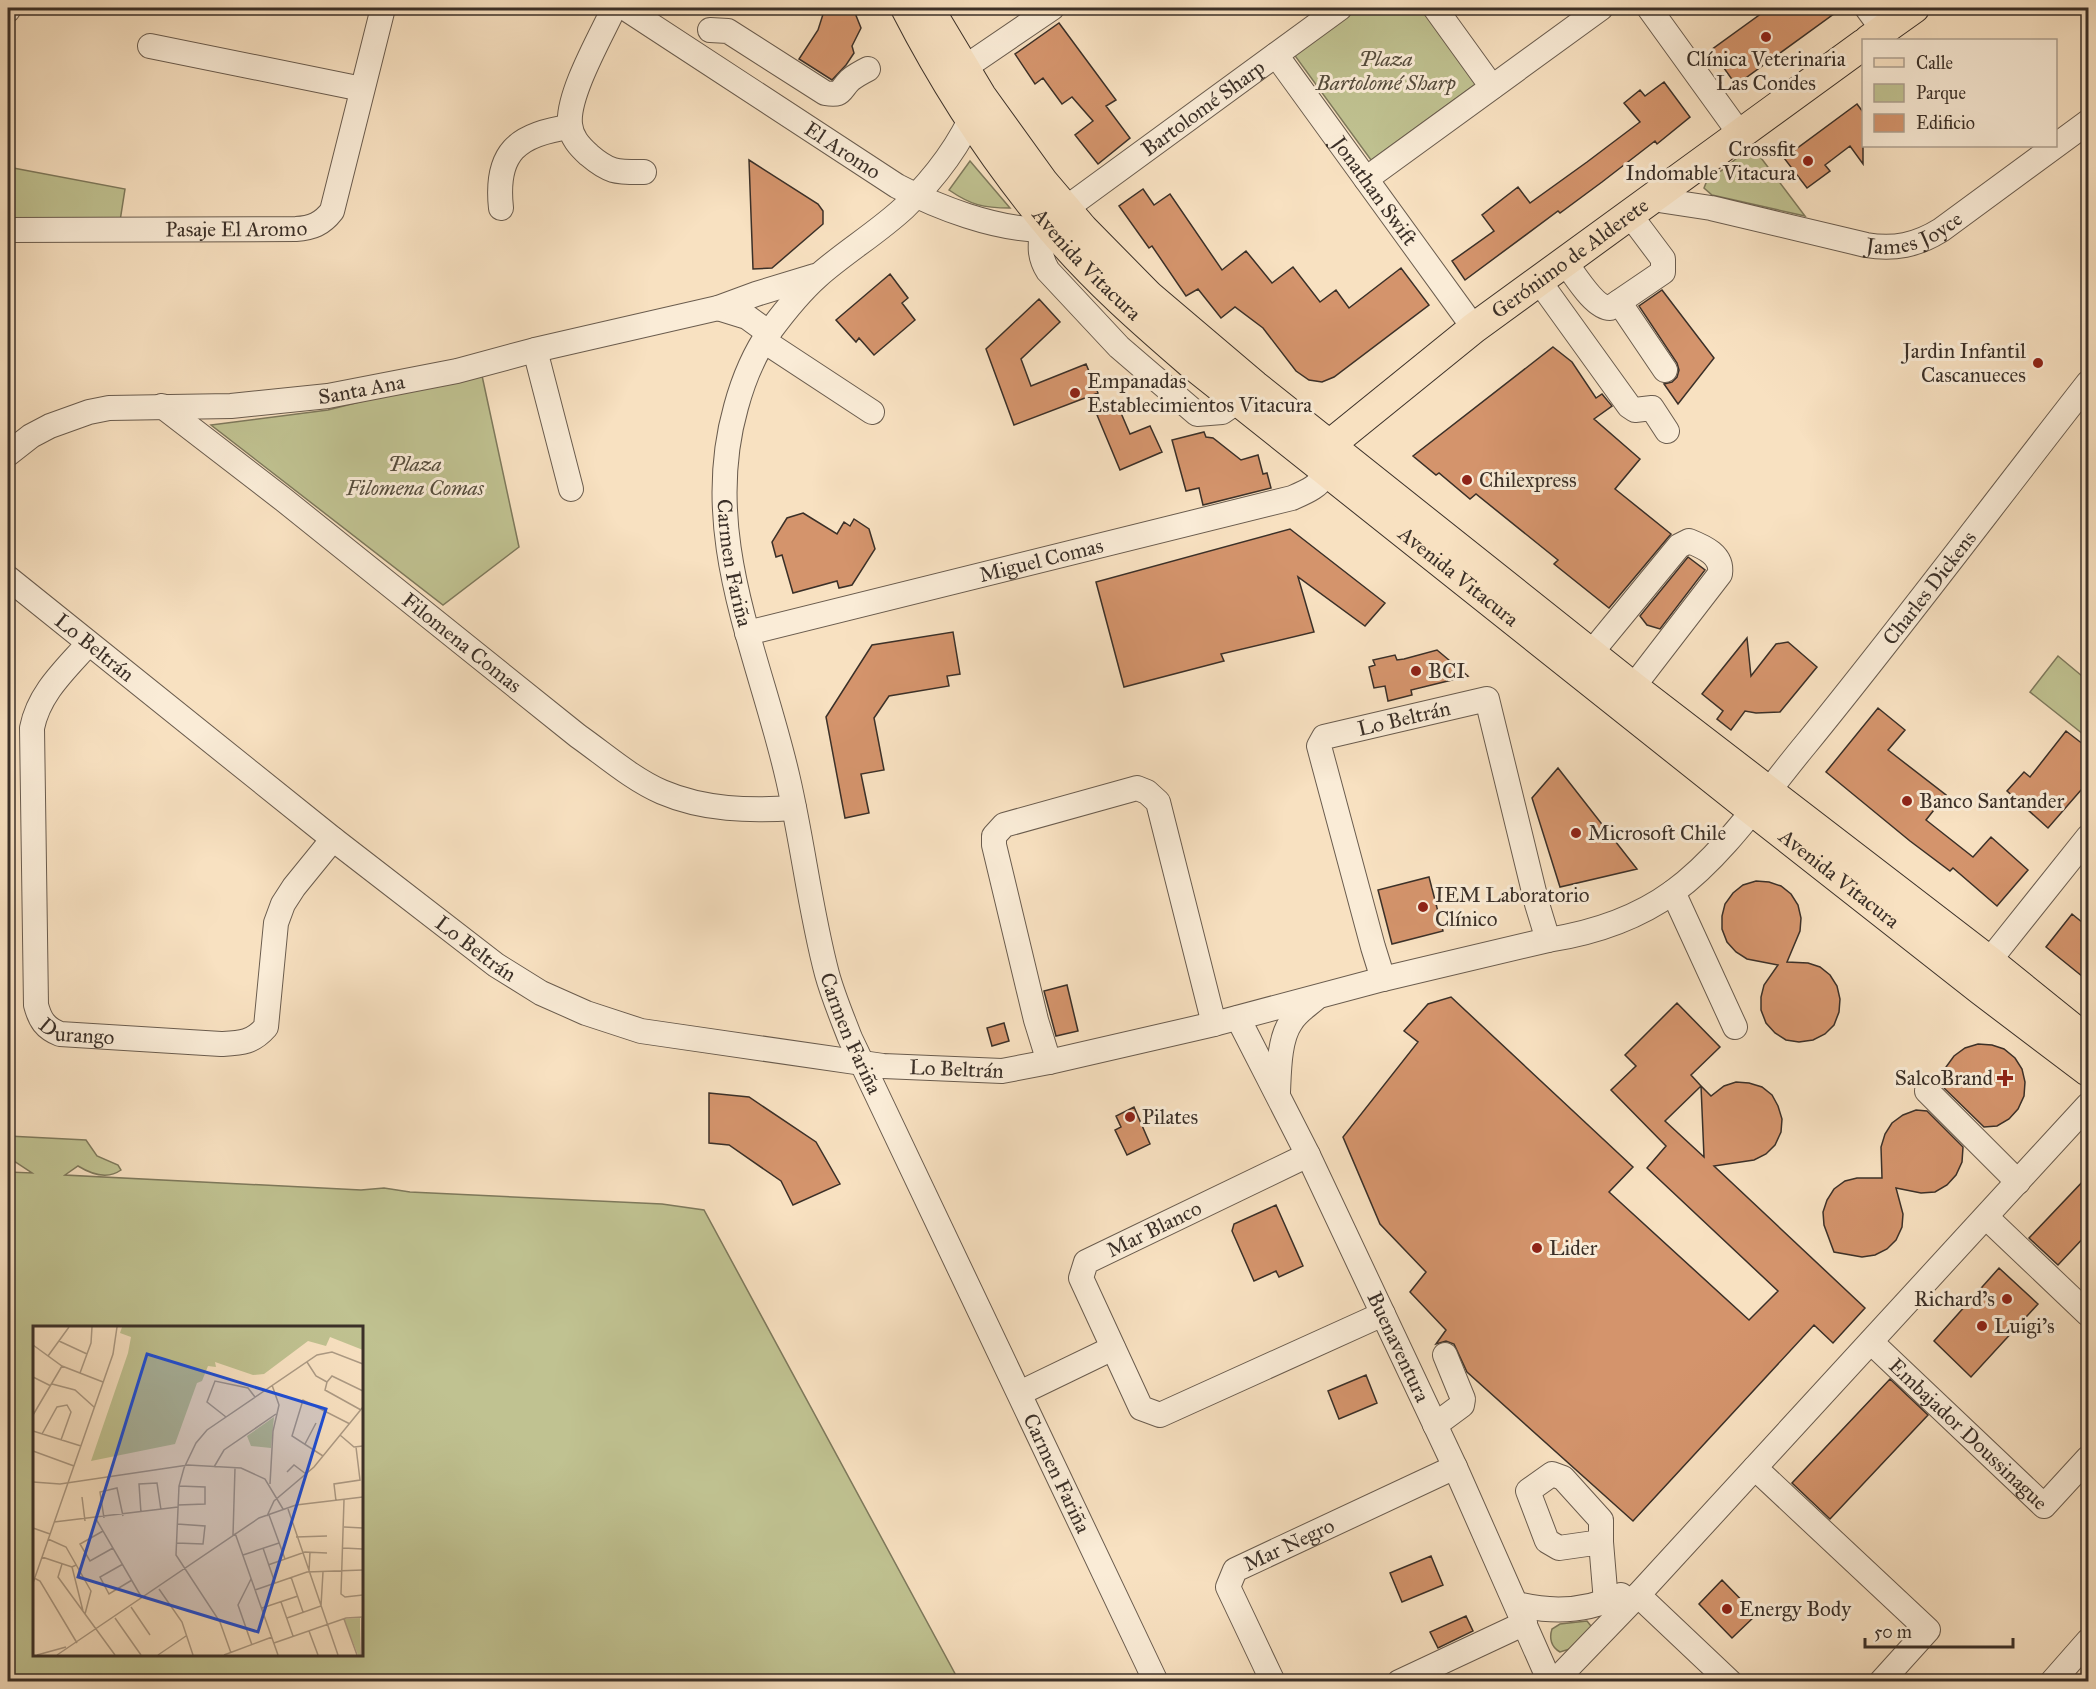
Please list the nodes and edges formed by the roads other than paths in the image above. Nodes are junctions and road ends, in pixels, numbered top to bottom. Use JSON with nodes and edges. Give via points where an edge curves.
{"nodes":[{"id":1,"x":382,"y":8,"type":"edge"},
{"id":2,"x":614,"y":8,"type":"edge"},
{"id":3,"x":625,"y":8,"type":"edge"},
{"id":4,"x":906,"y":8,"type":"edge"},
{"id":5,"x":928,"y":8,"type":"edge"},
{"id":6,"x":1052,"y":8,"type":"edge"},
{"id":7,"x":1340,"y":8,"type":"edge"},
{"id":8,"x":1435,"y":8,"type":"edge"},
{"id":9,"x":1600,"y":8,"type":"edge"},
{"id":10,"x":1649,"y":8,"type":"edge"},
{"id":11,"x":1914,"y":8,"type":"edge"},
{"id":12,"x":710,"y":30,"type":"dead end"},
{"id":13,"x":1871,"y":31,"type":"edge"},
{"id":14,"x":150,"y":46,"type":"dead end"},
{"id":15,"x":1276,"y":55,"type":"junction"},
{"id":16,"x":964,"y":68,"type":"junction"},
{"id":17,"x":868,"y":69,"type":"dead end"},
{"id":18,"x":1492,"y":87,"type":"junction"},
{"id":19,"x":362,"y":89,"type":"junction"},
{"id":20,"x":976,"y":108,"type":"junction"},
{"id":21,"x":2088,"y":122,"type":"edge"},
{"id":22,"x":570,"y":127,"type":"junction"},
{"id":23,"x":1740,"y":134,"type":"junction"},
{"id":24,"x":2057,"y":145,"type":"edge"},
{"id":25,"x":2054,"y":147,"type":"edge"},
{"id":26,"x":644,"y":172,"type":"dead end"},
{"id":27,"x":1683,"y":176,"type":"junction"},
{"id":28,"x":1366,"y":179,"type":"junction"},
{"id":29,"x":915,"y":195,"type":"junction"},
{"id":30,"x":1641,"y":207,"type":"junction"},
{"id":31,"x":501,"y":208,"type":"dead end"},
{"id":32,"x":1711,"y":208,"type":"junction"},
{"id":33,"x":1060,"y":224,"type":"junction"},
{"id":34,"x":8,"y":230,"type":"edge"},
{"id":35,"x":1565,"y":262,"type":"junction"},
{"id":36,"x":818,"y":276,"type":"junction"},
{"id":37,"x":1539,"y":281,"type":"junction"},
{"id":38,"x":1619,"y":302,"type":"junction"},
{"id":39,"x":718,"y":308,"type":"junction"},
{"id":40,"x":1474,"y":328,"type":"junction"},
{"id":41,"x":766,"y":337,"type":"junction"},
{"id":42,"x":535,"y":350,"type":"junction"},
{"id":43,"x":1665,"y":370,"type":"dead end"},
{"id":44,"x":2088,"y":383,"type":"edge"},
{"id":45,"x":162,"y":406,"type":"junction"},
{"id":46,"x":872,"y":412,"type":"dead end"},
{"id":47,"x":1667,"y":431,"type":"dead end"},
{"id":48,"x":8,"y":454,"type":"edge"},
{"id":49,"x":1323,"y":458,"type":"junction"},
{"id":50,"x":571,"y":489,"type":"dead end"},
{"id":51,"x":8,"y":578,"type":"edge"},
{"id":52,"x":747,"y":633,"type":"junction"},
{"id":53,"x":88,"y":644,"type":"junction"},
{"id":54,"x":1591,"y":653,"type":"junction"},
{"id":55,"x":1633,"y":687,"type":"junction"},
{"id":56,"x":1760,"y":800,"type":"junction"},
{"id":57,"x":794,"y":808,"type":"junction"},
{"id":58,"x":2088,"y":837,"type":"edge"},
{"id":59,"x":333,"y":839,"type":"junction"},
{"id":60,"x":1673,"y":892,"type":"junction"},
{"id":61,"x":1548,"y":940,"type":"junction"},
{"id":62,"x":1989,"y":961,"type":"junction"},
{"id":63,"x":1383,"y":979,"type":"junction"},
{"id":64,"x":1318,"y":996,"type":"junction"},
{"id":65,"x":1238,"y":1018,"type":"junction"},
{"id":66,"x":1214,"y":1024,"type":"junction"},
{"id":67,"x":1735,"y":1027,"type":"dead end"},
{"id":68,"x":2088,"y":1041,"type":"edge"},
{"id":69,"x":861,"y":1062,"type":"junction"},
{"id":70,"x":1049,"y":1062,"type":"junction"},
{"id":71,"x":2088,"y":1071,"type":"edge"},
{"id":72,"x":1927,"y":1091,"type":"dead end"},
{"id":73,"x":1278,"y":1095,"type":"junction"},
{"id":74,"x":2088,"y":1105,"type":"edge"},
{"id":75,"x":1308,"y":1155,"type":"junction"},
{"id":76,"x":2018,"y":1182,"type":"junction"},
{"id":77,"x":1986,"y":1217,"type":"junction"},
{"id":78,"x":1383,"y":1314,"type":"junction"},
{"id":79,"x":2088,"y":1314,"type":"edge"},
{"id":80,"x":1871,"y":1342,"type":"junction"},
{"id":81,"x":1113,"y":1348,"type":"junction"},
{"id":82,"x":1445,"y":1355,"type":"dead end"},
{"id":83,"x":1020,"y":1394,"type":"junction"},
{"id":84,"x":1435,"y":1425,"type":"junction"},
{"id":85,"x":2088,"y":1458,"type":"edge"},
{"id":86,"x":1455,"y":1467,"type":"junction"},
{"id":87,"x":1755,"y":1468,"type":"junction"},
{"id":88,"x":1601,"y":1542,"type":"dead end"},
{"id":89,"x":1665,"y":1565,"type":"junction"},
{"id":90,"x":1638,"y":1595,"type":"junction"},
{"id":91,"x":1606,"y":1602,"type":"junction"},
{"id":92,"x":1521,"y":1614,"type":"junction"},
{"id":93,"x":2088,"y":1641,"type":"edge"},
{"id":94,"x":1156,"y":1682,"type":"edge"},
{"id":95,"x":1273,"y":1682,"type":"edge"},
{"id":96,"x":1400,"y":1682,"type":"edge"},
{"id":97,"x":1552,"y":1682,"type":"edge"},
{"id":98,"x":1730,"y":1682,"type":"edge"},
{"id":99,"x":1881,"y":1682,"type":"edge"},
{"id":100,"x":2052,"y":1682,"type":"edge"}],
"edges":[{"from":1,"to":19,"type":"street","name":"Pasaje El Aromo"},
{"from":2,"to":22,"type":"street","via":[[574,95]]},
{"from":3,"to":29,"type":"street","name":"El Aromo"},
{"from":4,"to":20,"type":"main road","name":"Avenida Vitacura","via":[[940,70]]},
{"from":5,"to":16,"type":"main road","name":"Avenida Vitacura"},
{"from":6,"to":16,"type":"street"},
{"from":7,"to":15,"type":"street","name":"Bartolomé Sharp"},
{"from":8,"to":18,"type":"street"},
{"from":9,"to":18,"type":"street"},
{"from":10,"to":23,"type":"street"},
{"from":11,"to":13,"type":"main road","name":"Gerónimo de Alderete"},
{"from":12,"to":17,"type":"street","via":[[728,31],[825,93],[843,91],[849,81]]},
{"from":13,"to":23,"type":"main road","name":"Gerónimo de Alderete"},
{"from":14,"to":19,"type":"street"},
{"from":15,"to":28,"type":"street","name":"Jonathan Swift"},
{"from":15,"to":33,"type":"street","name":"Bartolomé Sharp"},
{"from":16,"to":20,"type":"main road","name":"Avenida Vitacura"},
{"from":18,"to":28,"type":"street"},
{"from":19,"to":34,"type":"street","name":"Pasaje El Aromo","via":[[332,211],[312,228]]},
{"from":20,"to":29,"type":"street","name":"Carmen Fariña","via":[[953,151]]},
{"from":20,"to":33,"type":"main road","name":"Avenida Vitacura","via":[[1022,156]]},
{"from":21,"to":24,"type":"street","name":"James Joyce"},
{"from":22,"to":26,"type":"street","via":[[577,144],[604,168]]},
{"from":22,"to":31,"type":"street","via":[[534,135],[513,149],[504,163],[498,186]]},
{"from":23,"to":27,"type":"main road","name":"Gerónimo de Alderete"},
{"from":25,"to":32,"type":"street","name":"James Joyce","via":[[1941,230],[1906,246],[1866,245]]},
{"from":27,"to":30,"type":"main road","name":"Gerónimo de Alderete"},
{"from":27,"to":32,"type":"street","via":[[1693,193]]},
{"from":28,"to":40,"type":"street","name":"Jonathan Swift"},
{"from":29,"to":33,"type":"street","name":"El Aromo","via":[[980,219]]},
{"from":29,"to":36,"type":"street","name":"Carmen Fariña","via":[[903,209]]},
{"from":30,"to":32,"type":"street","name":"James Joyce"},
{"from":30,"to":35,"type":"main road","name":"Gerónimo de Alderete"},
{"from":30,"to":38,"type":"street","via":[[1663,259],[1664,272]]},
{"from":33,"to":49,"type":"main road","name":"Avenida Vitacura","via":[[1125,273]]},
{"from":33,"to":49,"type":"main road","name":"Avenida Vitacura","via":[[1144,323],[1238,401]]},
{"from":35,"to":37,"type":"main road","name":"Gerónimo de Alderete"},
{"from":35,"to":38,"type":"street","via":[[1596,303],[1610,308]]},
{"from":36,"to":39,"type":"street","name":"Santa Ana"},
{"from":36,"to":41,"type":"street","name":"Carmen Fariña"},
{"from":37,"to":40,"type":"main road","name":"Gerónimo de Alderete"},
{"from":37,"to":47,"type":"street","via":[[1629,406],[1635,410],[1652,408]]},
{"from":38,"to":43,"type":"street"},
{"from":39,"to":41,"type":"street","via":[[747,317]]},
{"from":39,"to":42,"type":"street","name":"Santa Ana"},
{"from":40,"to":49,"type":"main road","name":"Gerónimo de Alderete"},
{"from":41,"to":46,"type":"street"},
{"from":41,"to":52,"type":"street","name":"Carmen Fariña","via":[[739,395],[724,469],[727,546]]},
{"from":42,"to":45,"type":"street","name":"Santa Ana","via":[[457,371],[328,396],[231,406]]},
{"from":42,"to":50,"type":"street"},
{"from":44,"to":56,"type":"street","name":"Charles Dickens"},
{"from":45,"to":48,"type":"street","name":"Santa Ana","via":[[88,412],[50,426]]},
{"from":45,"to":57,"type":"street","name":"Filomena Comas","via":[[625,770],[662,792],[699,804],[753,811]]},
{"from":49,"to":52,"type":"street","name":"Miguel Comas","via":[[1321,483],[1292,498]]},
{"from":49,"to":54,"type":"main road","name":"Avenida Vitacura"},
{"from":49,"to":56,"type":"main road","name":"Avenida Vitacura"},
{"from":51,"to":53,"type":"street","name":"Lo Beltrán"},
{"from":52,"to":57,"type":"street","name":"Carmen Fariña"},
{"from":53,"to":59,"type":"street","name":"Lo Beltrán"},
{"from":53,"to":59,"type":"street","name":"Durango","via":[[44,694],[35,710],[32,728],[36,1005],[49,1029],[60,1034],[221,1044],[257,1037],[266,1027],[276,923],[283,904]]},
{"from":54,"to":55,"type":"main road","name":"Avenida Vitacura"},
{"from":54,"to":55,"type":"street","via":[[1679,546],[1689,542],[1704,547],[1716,557],[1720,574]]},
{"from":55,"to":56,"type":"main road","name":"Avenida Vitacura"},
{"from":56,"to":60,"type":"street","name":"Lo Beltrán","via":[[1713,857]]},
{"from":56,"to":62,"type":"main road","name":"Avenida Vitacura"},
{"from":56,"to":71,"type":"main road","name":"Avenida Vitacura","via":[[1981,990]]},
{"from":57,"to":69,"type":"street","name":"Carmen Fariña","via":[[827,974]]},
{"from":58,"to":62,"type":"street"},
{"from":59,"to":69,"type":"street","name":"Lo Beltrán","via":[[496,965],[541,993],[586,1013],[641,1030]]},
{"from":60,"to":61,"type":"street","name":"Lo Beltrán","via":[[1609,925]]},
{"from":60,"to":67,"type":"street"},
{"from":61,"to":63,"type":"street","name":"Lo Beltrán"},
{"from":61,"to":63,"type":"street","name":"Lo Beltrán","via":[[1487,699],[1417,715],[1324,737],[1319,746]]},
{"from":62,"to":68,"type":"main road","name":"Avenida Vitacura"},
{"from":63,"to":64,"type":"street","name":"Lo Beltrán"},
{"from":64,"to":65,"type":"street","name":"Lo Beltrán"},
{"from":64,"to":73,"type":"street","via":[[1289,1025],[1279,1061]]},
{"from":65,"to":66,"type":"street","name":"Lo Beltrán"},
{"from":65,"to":73,"type":"street","name":"Buenaventura"},
{"from":66,"to":70,"type":"street","name":"Lo Beltrán"},
{"from":66,"to":70,"type":"street","via":[[1158,801],[1137,788],[1004,825],[994,836]]},
{"from":69,"to":70,"type":"street","name":"Lo Beltrán","via":[[1002,1071]]},
{"from":69,"to":83,"type":"street","name":"Carmen Fariña"},
{"from":72,"to":76,"type":"street"},
{"from":73,"to":75,"type":"street","name":"Buenaventura"},
{"from":74,"to":76,"type":"street","name":"Embajador Doussinague"},
{"from":75,"to":78,"type":"street","name":"Buenaventura"},
{"from":75,"to":81,"type":"street","name":"Mar Blanco","via":[[1086,1262],[1081,1278]]},
{"from":76,"to":77,"type":"street","name":"Embajador Doussinague"},
{"from":77,"to":79,"type":"street"},
{"from":77,"to":80,"type":"street","name":"Embajador Doussinague"},
{"from":78,"to":81,"type":"street","name":"Mar Blanco","via":[[1160,1415],[1141,1408]]},
{"from":78,"to":84,"type":"street","name":"Buenaventura"},
{"from":80,"to":85,"type":"street","name":"Embajador Doussinague","via":[[2044,1506]]},
{"from":80,"to":87,"type":"street","name":"Embajador Doussinague"},
{"from":81,"to":83,"type":"street"},
{"from":82,"to":84,"type":"street","via":[[1463,1398],[1462,1405]]},
{"from":83,"to":94,"type":"street","name":"Carmen Fariña"},
{"from":84,"to":86,"type":"street","name":"Buenaventura"},
{"from":86,"to":92,"type":"street","name":"Buenaventura"},
{"from":86,"to":95,"type":"street","name":"Mar Negro","via":[[1235,1570],[1228,1587]]},
{"from":87,"to":89,"type":"street","name":"Embajador Doussinague"},
{"from":87,"to":99,"type":"street","via":[[1928,1630]]},
{"from":88,"to":91,"type":"street"},
{"from":89,"to":90,"type":"street","name":"Embajador Doussinague"},
{"from":89,"to":91,"type":"street","name":"Embajador Doussinague"},
{"from":90,"to":97,"type":"street","name":"Embajador Doussinague"},
{"from":90,"to":98,"type":"street"},
{"from":91,"to":92,"type":"street","name":"Embajador Doussinague"},
{"from":92,"to":96,"type":"street"},
{"from":92,"to":97,"type":"street","name":"Buenaventura"},
{"from":93,"to":100,"type":"street"}]}
